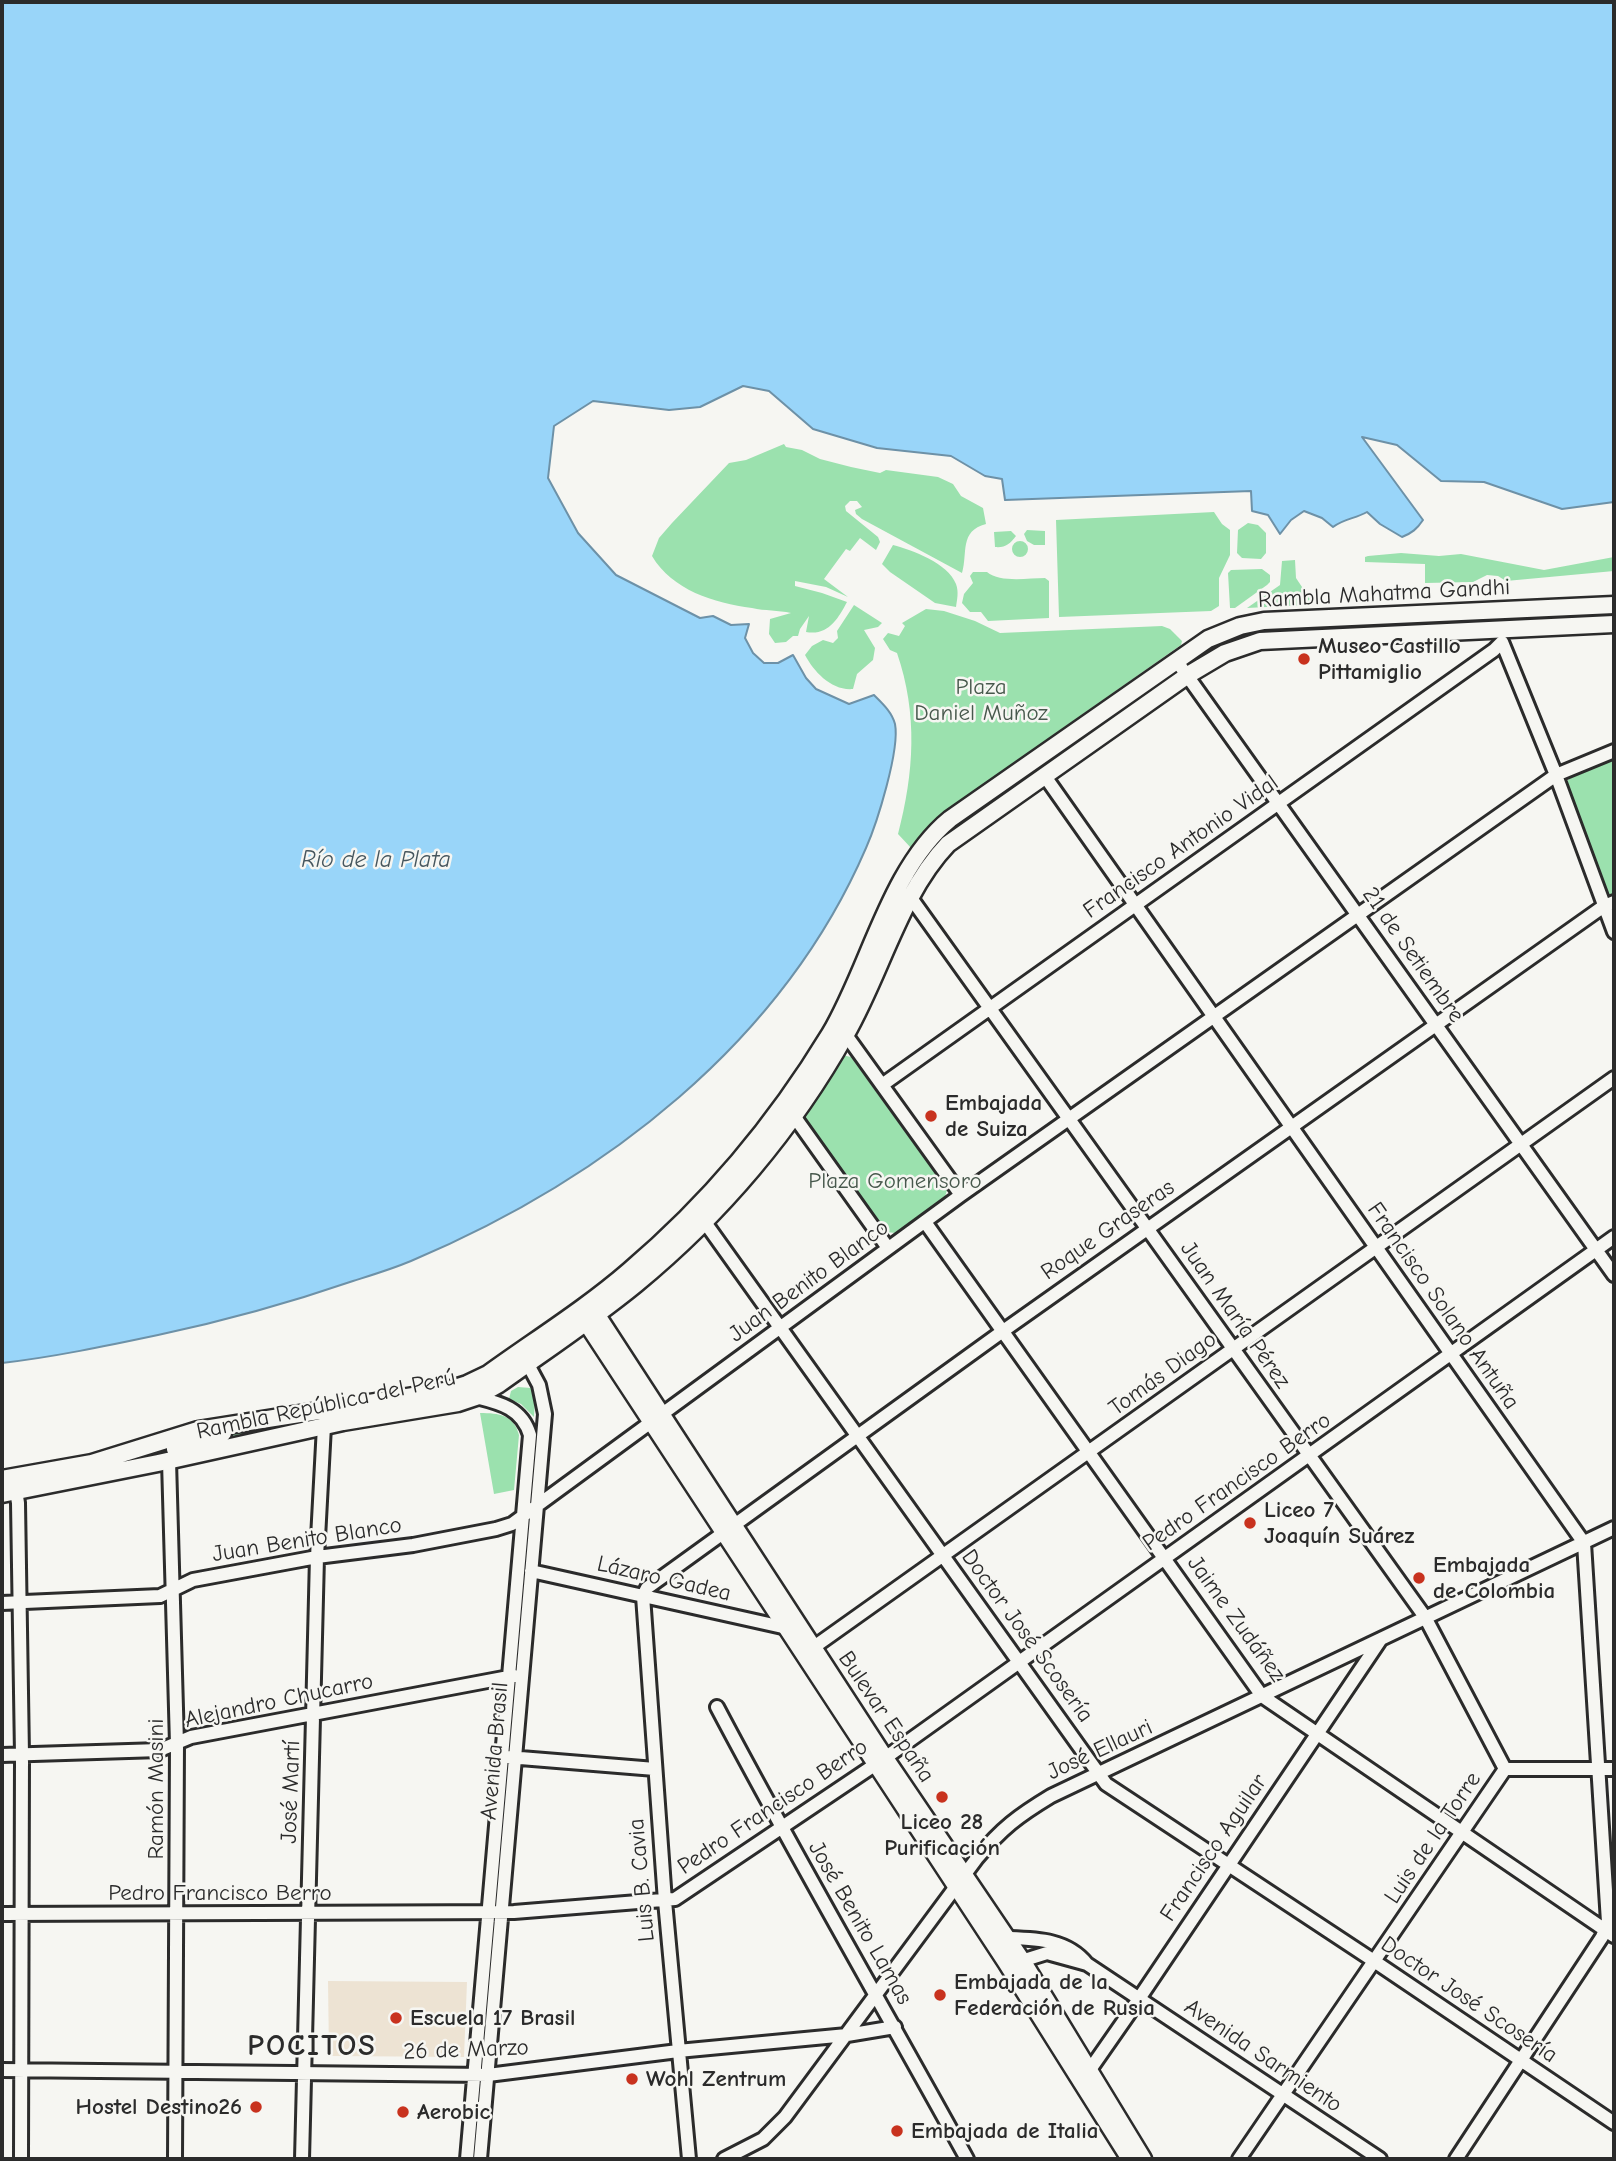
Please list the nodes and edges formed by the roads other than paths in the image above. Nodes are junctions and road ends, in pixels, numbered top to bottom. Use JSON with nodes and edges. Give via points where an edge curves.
{"nodes":[{"id":1,"x":1614,"y":606,"type":"edge"},
{"id":2,"x":1614,"y":614,"type":"edge"},
{"id":3,"x":1614,"y":624,"type":"edge"},
{"id":4,"x":1503,"y":635,"type":"junction"},
{"id":5,"x":1176,"y":660,"type":"junction"},
{"id":6,"x":1188,"y":675,"type":"junction"},
{"id":7,"x":1133,"y":690,"type":"junction"},
{"id":8,"x":1614,"y":751,"type":"edge"},
{"id":9,"x":1030,"y":763,"type":"joint"},
{"id":10,"x":1044,"y":775,"type":"junction"},
{"id":11,"x":1556,"y":775,"type":"junction"},
{"id":12,"x":1280,"y":803,"type":"junction"},
{"id":13,"x":911,"y":898,"type":"junction"},
{"id":14,"x":1609,"y":904,"type":"edge"},
{"id":15,"x":1136,"y":905,"type":"junction"},
{"id":16,"x":1358,"y":914,"type":"junction"},
{"id":17,"x":1614,"y":932,"type":"edge"},
{"id":18,"x":989,"y":1008,"type":"junction"},
{"id":19,"x":1214,"y":1017,"type":"junction"},
{"id":20,"x":1437,"y":1025,"type":"junction"},
{"id":21,"x":846,"y":1035,"type":"junction"},
{"id":22,"x":1614,"y":1078,"type":"edge"},
{"id":23,"x":882,"y":1084,"type":"junction"},
{"id":24,"x":794,"y":1116,"type":"junction"},
{"id":25,"x":1070,"y":1120,"type":"junction"},
{"id":26,"x":1292,"y":1126,"type":"junction"},
{"id":27,"x":1521,"y":1144,"type":"junction"},
{"id":28,"x":961,"y":1195,"type":"junction"},
{"id":29,"x":704,"y":1220,"type":"junction"},
{"id":30,"x":925,"y":1222,"type":"junction"},
{"id":31,"x":1148,"y":1228,"type":"junction"},
{"id":32,"x":1614,"y":1237,"type":"edge"},
{"id":33,"x":1376,"y":1247,"type":"junction"},
{"id":34,"x":888,"y":1248,"type":"junction"},
{"id":35,"x":1596,"y":1250,"type":"junction"},
{"id":36,"x":1614,"y":1275,"type":"edge"},
{"id":37,"x":590,"y":1313,"type":"junction"},
{"id":38,"x":781,"y":1328,"type":"junction"},
{"id":39,"x":1003,"y":1331,"type":"junction"},
{"id":40,"x":1234,"y":1349,"type":"junction"},
{"id":41,"x":1451,"y":1353,"type":"junction"},
{"id":42,"x":524,"y":1357,"type":"junction"},
{"id":43,"x":476,"y":1397,"type":"junction"},
{"id":44,"x":657,"y":1419,"type":"junction"},
{"id":45,"x":231,"y":1425,"type":"junction"},
{"id":46,"x":324,"y":1426,"type":"junction"},
{"id":47,"x":859,"y":1436,"type":"junction"},
{"id":48,"x":1090,"y":1452,"type":"junction"},
{"id":49,"x":1309,"y":1457,"type":"junction"},
{"id":50,"x":169,"y":1461,"type":"junction"},
{"id":51,"x":8,"y":1485,"type":"edge"},
{"id":52,"x":538,"y":1506,"type":"junction"},
{"id":53,"x":523,"y":1518,"type":"junction"},
{"id":54,"x":1614,"y":1528,"type":"edge"},
{"id":55,"x":729,"y":1529,"type":"junction"},
{"id":56,"x":1584,"y":1543,"type":"junction"},
{"id":57,"x":944,"y":1556,"type":"junction"},
{"id":58,"x":317,"y":1557,"type":"junction"},
{"id":59,"x":1166,"y":1558,"type":"junction"},
{"id":60,"x":531,"y":1570,"type":"junction"},
{"id":61,"x":174,"y":1590,"type":"junction"},
{"id":62,"x":643,"y":1596,"type":"junction"},
{"id":63,"x":2,"y":1602,"type":"edge"},
{"id":64,"x":19,"y":1603,"type":"junction"},
{"id":65,"x":1425,"y":1618,"type":"junction"},
{"id":66,"x":787,"y":1628,"type":"junction"},
{"id":67,"x":1381,"y":1638,"type":"junction"},
{"id":68,"x":809,"y":1651,"type":"junction"},
{"id":69,"x":1020,"y":1662,"type":"junction"},
{"id":70,"x":522,"y":1674,"type":"junction"},
{"id":71,"x":508,"y":1677,"type":"junction"},
{"id":72,"x":1262,"y":1696,"type":"junction"},
{"id":73,"x":717,"y":1707,"type":"dead end"},
{"id":74,"x":314,"y":1714,"type":"junction"},
{"id":75,"x":1315,"y":1734,"type":"junction"},
{"id":76,"x":177,"y":1744,"type":"junction"},
{"id":77,"x":2,"y":1755,"type":"edge"},
{"id":78,"x":22,"y":1755,"type":"junction"},
{"id":79,"x":501,"y":1757,"type":"junction"},
{"id":80,"x":515,"y":1758,"type":"junction"},
{"id":81,"x":880,"y":1761,"type":"junction"},
{"id":82,"x":655,"y":1769,"type":"junction"},
{"id":83,"x":1505,"y":1769,"type":"junction"},
{"id":84,"x":1600,"y":1769,"type":"junction"},
{"id":85,"x":1614,"y":1769,"type":"edge"},
{"id":86,"x":1100,"y":1773,"type":"junction"},
{"id":87,"x":781,"y":1828,"type":"junction"},
{"id":88,"x":1462,"y":1832,"type":"junction"},
{"id":89,"x":1228,"y":1864,"type":"junction"},
{"id":90,"x":961,"y":1881,"type":"junction"},
{"id":91,"x":665,"y":1901,"type":"junction"},
{"id":92,"x":488,"y":1912,"type":"junction"},
{"id":93,"x":503,"y":1912,"type":"junction"},
{"id":94,"x":308,"y":1913,"type":"junction"},
{"id":95,"x":2,"y":1914,"type":"edge"},
{"id":96,"x":22,"y":1914,"type":"junction"},
{"id":97,"x":177,"y":1914,"type":"junction"},
{"id":98,"x":1610,"y":1933,"type":"edge"},
{"id":99,"x":1006,"y":1938,"type":"junction"},
{"id":100,"x":1374,"y":1961,"type":"junction"},
{"id":101,"x":1006,"y":1962,"type":"junction"},
{"id":102,"x":1023,"y":1962,"type":"junction"},
{"id":103,"x":1087,"y":1964,"type":"junction"},
{"id":104,"x":876,"y":1995,"type":"junction"},
{"id":105,"x":1139,"y":1999,"type":"junction"},
{"id":106,"x":895,"y":2027,"type":"junction"},
{"id":107,"x":847,"y":2035,"type":"junction"},
{"id":108,"x":678,"y":2051,"type":"junction"},
{"id":109,"x":1521,"y":2060,"type":"junction"},
{"id":110,"x":2,"y":2070,"type":"edge"},
{"id":111,"x":20,"y":2070,"type":"junction"},
{"id":112,"x":176,"y":2073,"type":"junction"},
{"id":113,"x":304,"y":2073,"type":"junction"},
{"id":114,"x":473,"y":2075,"type":"junction"},
{"id":115,"x":488,"y":2075,"type":"junction"},
{"id":116,"x":1084,"y":2075,"type":"junction"},
{"id":117,"x":1283,"y":2095,"type":"junction"},
{"id":118,"x":1614,"y":2123,"type":"edge"},
{"id":119,"x":21,"y":2159,"type":"edge"},
{"id":120,"x":175,"y":2159,"type":"edge"},
{"id":121,"x":302,"y":2159,"type":"edge"},
{"id":122,"x":467,"y":2159,"type":"edge"},
{"id":123,"x":480,"y":2159,"type":"edge"},
{"id":124,"x":689,"y":2159,"type":"edge"},
{"id":125,"x":724,"y":2159,"type":"edge"},
{"id":126,"x":967,"y":2159,"type":"edge"},
{"id":127,"x":1129,"y":2159,"type":"edge"},
{"id":128,"x":1143,"y":2159,"type":"edge"},
{"id":129,"x":1239,"y":2159,"type":"edge"},
{"id":130,"x":1380,"y":2159,"type":"edge"},
{"id":131,"x":1456,"y":2159,"type":"edge"}],
"edges":[{"from":1,"to":5,"type":"main road","name":"Rambla Mahatma Gandhi","via":[[1264,621],[1225,631]]},
{"from":2,"to":4,"type":"main road","via":[[1514,619]]},
{"from":3,"to":4,"type":"main road","name":"Rambla Mahatma Gandhi"},
{"from":4,"to":6,"type":"main road","name":"Rambla Mahatma Gandhi","via":[[1260,641],[1225,653]]},
{"from":4,"to":11,"type":"street"},
{"from":4,"to":12,"type":"street","name":"Francisco Antonio Vidal","via":[[1494,650]]},
{"from":5,"to":6,"type":"street","name":"21 de Setiembre"},
{"from":5,"to":7,"type":"main road","name":"Rambla Mahatma Gandhi"},
{"from":6,"to":10,"type":"main road","name":"Rambla Mahatma Gandhi"},
{"from":6,"to":12,"type":"street","name":"21 de Setiembre"},
{"from":7,"to":9,"type":"main road","name":"Rambla Mahatma Gandhi"},
{"from":7,"to":10,"type":"main road","via":[[1118,712],[1048,761]]},
{"from":8,"to":11,"type":"street","name":"Juan Benito Blanco"},
{"from":9,"to":37,"type":"main road","name":"Rambla República del Perú","via":[[950,819],[928,841],[903,875],[830,1033],[771,1120],[684,1220]]},
{"from":10,"to":13,"type":"main road","name":"Rambla República del Perú","via":[[948,844],[927,868]]},
{"from":10,"to":15,"type":"street","name":"Francisco Solano Antuña"},
{"from":11,"to":14,"type":"street"},
{"from":11,"to":16,"type":"street","name":"Juan Benito Blanco"},
{"from":12,"to":15,"type":"street","name":"Francisco Antonio Vidal"},
{"from":12,"to":16,"type":"street","name":"21 de Setiembre"},
{"from":13,"to":18,"type":"street","name":"Juan María Pérez"},
{"from":13,"to":21,"type":"main road","name":"Rambla República del Perú"},
{"from":14,"to":17,"type":"street"},
{"from":14,"to":20,"type":"street","name":"Roque Graseras"},
{"from":15,"to":18,"type":"street","name":"Francisco Antonio Vidal"},
{"from":15,"to":19,"type":"street","name":"Francisco Solano Antuña"},
{"from":16,"to":19,"type":"street","name":"Juan Benito Blanco"},
{"from":16,"to":20,"type":"street","name":"21 de Setiembre"},
{"from":18,"to":23,"type":"street","name":"Francisco Antonio Vidal"},
{"from":18,"to":25,"type":"street","name":"Juan María Pérez"},
{"from":19,"to":25,"type":"street","name":"Juan Benito Blanco"},
{"from":19,"to":26,"type":"street","name":"Francisco Solano Antuña"},
{"from":20,"to":26,"type":"street","name":"Roque Graseras"},
{"from":20,"to":27,"type":"street","name":"21 de Setiembre"},
{"from":21,"to":23,"type":"street"},
{"from":21,"to":24,"type":"main road","name":"Rambla República del Perú"},
{"from":22,"to":27,"type":"street","name":"Tomás Diago"},
{"from":23,"to":28,"type":"street"},
{"from":24,"to":29,"type":"main road","name":"Rambla República del Perú"},
{"from":24,"to":34,"type":"street"},
{"from":25,"to":28,"type":"street","name":"Juan Benito Blanco"},
{"from":25,"to":31,"type":"street","name":"Juan María Pérez"},
{"from":26,"to":31,"type":"street","name":"Roque Graseras"},
{"from":26,"to":33,"type":"street","name":"Francisco Solano Antuña"},
{"from":27,"to":33,"type":"street","name":"Tomás Diago"},
{"from":27,"to":35,"type":"street","name":"21 de Setiembre"},
{"from":28,"to":30,"type":"street","name":"Juan Benito Blanco"},
{"from":29,"to":37,"type":"main road","name":"Rambla República del Perú","via":[[637,1283]]},
{"from":29,"to":38,"type":"street","name":"Doctor José Scosería"},
{"from":30,"to":34,"type":"street","name":"Juan Benito Blanco"},
{"from":30,"to":39,"type":"street","name":"Jaime Zudáñez"},
{"from":31,"to":39,"type":"street","name":"Roque Graseras"},
{"from":31,"to":40,"type":"street","name":"Juan María Pérez"},
{"from":32,"to":35,"type":"street","name":"Pedro Francisco Berro"},
{"from":33,"to":40,"type":"street","name":"Tomás Diago"},
{"from":33,"to":41,"type":"street","name":"Francisco Solano Antuña"},
{"from":34,"to":38,"type":"street","name":"Juan Benito Blanco"},
{"from":35,"to":36,"type":"street","name":"21 de Setiembre"},
{"from":35,"to":41,"type":"street","name":"Pedro Francisco Berro"},
{"from":37,"to":42,"type":"main road","name":"Rambla República del Perú"},
{"from":37,"to":44,"type":"main road","name":"Bulevar España"},
{"from":38,"to":44,"type":"street","name":"Juan Benito Blanco"},
{"from":38,"to":47,"type":"street","name":"Doctor José Scosería"},
{"from":39,"to":47,"type":"street","name":"Roque Graseras"},
{"from":39,"to":48,"type":"street","name":"Jaime Zudáñez"},
{"from":40,"to":48,"type":"street","name":"Tomás Diago"},
{"from":40,"to":49,"type":"street","name":"Juan María Pérez"},
{"from":41,"to":49,"type":"street","name":"Pedro Francisco Berro"},
{"from":41,"to":56,"type":"street","name":"Francisco Solano Antuña"},
{"from":42,"to":43,"type":"main road","name":"Rambla República del Perú"},
{"from":42,"to":45,"type":"main road","name":"Rambla República del Perú","via":[[456,1388]]},
{"from":42,"to":52,"type":"street","name":"Avenida Brasil","via":[[539,1385],[545,1414]]},
{"from":43,"to":46,"type":"main road","name":"Rambla República del Perú"},
{"from":43,"to":53,"type":"street","name":"Avenida Brasil","via":[[510,1408],[528,1429]]},
{"from":44,"to":52,"type":"street","name":"Juan Benito Blanco"},
{"from":44,"to":55,"type":"main road","name":"Bulevar España"},
{"from":45,"to":50,"type":"main road","via":[[217,1436],[178,1448]]},
{"from":45,"to":51,"type":"main road","name":"Rambla República del Perú","via":[[198,1430]]},
{"from":46,"to":50,"type":"main road","name":"Rambla República del Perú"},
{"from":46,"to":58,"type":"street","name":"José Martí"},
{"from":47,"to":55,"type":"street","name":"Roque Graseras"},
{"from":47,"to":57,"type":"street","name":"Doctor José Scosería"},
{"from":48,"to":57,"type":"street","name":"Tomás Diago"},
{"from":48,"to":59,"type":"street","name":"Jaime Zudáñez"},
{"from":49,"to":59,"type":"street","name":"Pedro Francisco Berro"},
{"from":49,"to":65,"type":"street","name":"Juan María Pérez"},
{"from":50,"to":51,"type":"main road","name":"Rambla República del Perú"},
{"from":50,"to":61,"type":"street","name":"Ramón Masini"},
{"from":51,"to":64,"type":"street"},
{"from":52,"to":53,"type":"street","name":"Juan Benito Blanco"},
{"from":52,"to":60,"type":"street","name":"Avenida Brasil"},
{"from":53,"to":58,"type":"street","name":"Juan Benito Blanco","via":[[471,1534]]},
{"from":53,"to":71,"type":"street","name":"Avenida Brasil"},
{"from":54,"to":56,"type":"street","name":"José Ellauri"},
{"from":55,"to":62,"type":"street","name":"Roque Graseras","via":[[653,1582]]},
{"from":55,"to":66,"type":"main road","name":"Bulevar España"},
{"from":55,"to":68,"type":"main road","name":"Bulevar España"},
{"from":56,"to":65,"type":"street","name":"José Ellauri"},
{"from":56,"to":84,"type":"street"},
{"from":57,"to":68,"type":"street","name":"Tomás Diago"},
{"from":57,"to":69,"type":"street","name":"Doctor José Scosería"},
{"from":58,"to":61,"type":"street","name":"Juan Benito Blanco","via":[[193,1580]]},
{"from":58,"to":74,"type":"street","name":"José Martí"},
{"from":59,"to":69,"type":"street","name":"Pedro Francisco Berro"},
{"from":59,"to":72,"type":"street","name":"Jaime Zudáñez"},
{"from":60,"to":62,"type":"street","name":"Lázaro Gadea"},
{"from":60,"to":70,"type":"street","name":"Avenida Brasil"},
{"from":61,"to":64,"type":"street","name":"Juan Benito Blanco","via":[[160,1596]]},
{"from":61,"to":76,"type":"street","name":"Ramón Masini"},
{"from":62,"to":66,"type":"street","name":"Lázaro Gadea"},
{"from":62,"to":82,"type":"street","name":"Luis B. Cavia"},
{"from":63,"to":64,"type":"street","name":"Juan Benito Blanco"},
{"from":64,"to":78,"type":"street"},
{"from":65,"to":67,"type":"street","name":"José Ellauri"},
{"from":65,"to":83,"type":"street","name":"Juan María Pérez"},
{"from":66,"to":68,"type":"main road","name":"Bulevar España"},
{"from":67,"to":72,"type":"street","name":"José Ellauri"},
{"from":67,"to":75,"type":"street","name":"Francisco Aguilar"},
{"from":68,"to":81,"type":"main road","name":"Bulevar España"},
{"from":69,"to":81,"type":"street","name":"Pedro Francisco Berro"},
{"from":69,"to":86,"type":"street","name":"Doctor José Scosería"},
{"from":70,"to":71,"type":"street","name":"Alejandro Chucarro"},
{"from":70,"to":80,"type":"street","name":"Avenida Brasil"},
{"from":71,"to":74,"type":"street","name":"Alejandro Chucarro"},
{"from":71,"to":79,"type":"street","name":"Avenida Brasil"},
{"from":72,"to":75,"type":"street","name":"Jaime Zudáñez"},
{"from":72,"to":86,"type":"street","name":"José Ellauri"},
{"from":73,"to":87,"type":"street","name":"José Benito Lamas"},
{"from":74,"to":76,"type":"street","name":"Alejandro Chucarro","via":[[191,1737]]},
{"from":74,"to":94,"type":"street","name":"José Martí"},
{"from":75,"to":88,"type":"street","name":"Jaime Zudáñez"},
{"from":75,"to":89,"type":"street","name":"Francisco Aguilar"},
{"from":76,"to":78,"type":"street","name":"Alejandro Chucarro","via":[[160,1750]]},
{"from":76,"to":97,"type":"street","name":"Ramón Masini"},
{"from":77,"to":78,"type":"street","name":"Alejandro Chucarro"},
{"from":78,"to":96,"type":"street"},
{"from":79,"to":80,"type":"street"},
{"from":79,"to":92,"type":"street","name":"Avenida Brasil"},
{"from":80,"to":82,"type":"street"},
{"from":80,"to":93,"type":"street","name":"Avenida Brasil"},
{"from":81,"to":87,"type":"street","name":"Pedro Francisco Berro"},
{"from":81,"to":90,"type":"main road","name":"Bulevar España"},
{"from":82,"to":91,"type":"street","name":"Luis B. Cavia"},
{"from":83,"to":84,"type":"street","name":"Luis de la Torre"},
{"from":83,"to":88,"type":"street","name":"Luis de la Torre"},
{"from":84,"to":85,"type":"street","name":"Luis de la Torre"},
{"from":84,"to":98,"type":"street"},
{"from":86,"to":89,"type":"street","name":"Doctor José Scosería","via":[[1107,1784]]},
{"from":86,"to":90,"type":"street","name":"José Ellauri","via":[[1022,1813],[1000,1831]]},
{"from":87,"to":91,"type":"street","name":"Pedro Francisco Berro","via":[[675,1899]]},
{"from":87,"to":104,"type":"street","name":"José Benito Lamas"},
{"from":88,"to":98,"type":"street","name":"Jaime Zudáñez"},
{"from":88,"to":100,"type":"street","name":"Luis de la Torre"},
{"from":89,"to":100,"type":"street","name":"Doctor José Scosería"},
{"from":89,"to":105,"type":"street","name":"Francisco Aguilar"},
{"from":90,"to":99,"type":"main road","name":"Bulevar España"},
{"from":90,"to":101,"type":"main road","name":"Bulevar España"},
{"from":90,"to":104,"type":"street","name":"José Ellauri"},
{"from":91,"to":93,"type":"street","name":"Pedro Francisco Berro"},
{"from":91,"to":108,"type":"street","name":"Luis B. Cavia"},
{"from":92,"to":93,"type":"street","name":"Pedro Francisco Berro"},
{"from":92,"to":94,"type":"street","name":"Pedro Francisco Berro"},
{"from":92,"to":114,"type":"street","name":"Avenida Brasil"},
{"from":93,"to":115,"type":"street","name":"Avenida Brasil"},
{"from":94,"to":97,"type":"street","name":"Pedro Francisco Berro"},
{"from":94,"to":113,"type":"street","name":"José Martí"},
{"from":95,"to":96,"type":"street","name":"Pedro Francisco Berro"},
{"from":96,"to":97,"type":"street","name":"Pedro Francisco Berro"},
{"from":96,"to":111,"type":"street"},
{"from":97,"to":112,"type":"street","name":"Ramón Masini"},
{"from":98,"to":109,"type":"street"},
{"from":99,"to":102,"type":"main road","name":"Bulevar España"},
{"from":99,"to":103,"type":"street","name":"Avenida Sarmiento","via":[[1057,1943],[1074,1950]]},
{"from":100,"to":109,"type":"street","name":"Doctor José Scosería"},
{"from":100,"to":117,"type":"street","name":"Luis de la Torre"},
{"from":101,"to":102,"type":"street","name":"Avenida Sarmiento"},
{"from":101,"to":116,"type":"main road","name":"Bulevar España"},
{"from":102,"to":103,"type":"street","name":"Avenida Sarmiento","via":[[1046,1953]]},
{"from":102,"to":116,"type":"main road","name":"Bulevar España"},
{"from":103,"to":105,"type":"street","name":"Avenida Sarmiento"},
{"from":104,"to":106,"type":"street","name":"José Benito Lamas"},
{"from":104,"to":107,"type":"street","name":"José Ellauri"},
{"from":105,"to":116,"type":"street","name":"Francisco Aguilar"},
{"from":105,"to":117,"type":"street","name":"Avenida Sarmiento"},
{"from":106,"to":107,"type":"street","name":"26 de Marzo"},
{"from":106,"to":126,"type":"street","name":"José Benito Lamas"},
{"from":107,"to":108,"type":"street","name":"26 de Marzo"},
{"from":107,"to":125,"type":"street","name":"José Ellauri","via":[[785,2117],[763,2139]]},
{"from":108,"to":115,"type":"street","name":"26 de Marzo"},
{"from":108,"to":124,"type":"street","name":"Luis B. Cavia"},
{"from":109,"to":118,"type":"street","name":"Doctor José Scosería"},
{"from":109,"to":131,"type":"street"},
{"from":110,"to":111,"type":"street","name":"26 de Marzo"},
{"from":111,"to":112,"type":"street","name":"26 de Marzo"},
{"from":111,"to":119,"type":"street"},
{"from":112,"to":113,"type":"street","name":"26 de Marzo"},
{"from":112,"to":120,"type":"street","name":"Ramón Masini"},
{"from":113,"to":114,"type":"street","name":"26 de Marzo"},
{"from":113,"to":121,"type":"street","name":"José Martí"},
{"from":114,"to":115,"type":"street","name":"26 de Marzo"},
{"from":114,"to":122,"type":"street","name":"Avenida Brasil"},
{"from":115,"to":123,"type":"street","name":"Avenida Brasil"},
{"from":116,"to":127,"type":"main road","name":"Bulevar España"},
{"from":116,"to":128,"type":"main road","name":"Bulevar España"},
{"from":117,"to":129,"type":"street","name":"Luis de la Torre"},
{"from":117,"to":130,"type":"street","name":"Avenida Sarmiento"}]}
